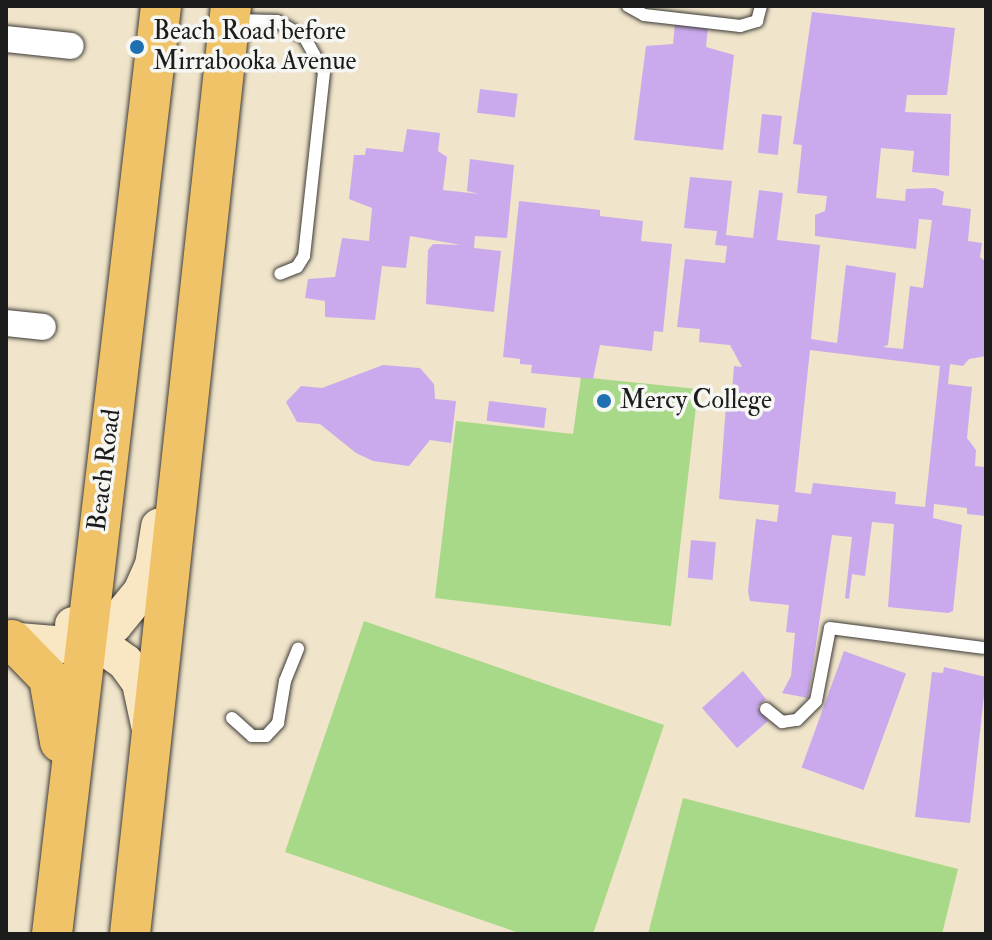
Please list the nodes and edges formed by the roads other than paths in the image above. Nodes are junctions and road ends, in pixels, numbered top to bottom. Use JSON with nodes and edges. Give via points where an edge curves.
{"nodes":[{"id":1,"x":161,"y":6,"type":"edge"},
{"id":2,"x":628,"y":6,"type":"edge"},
{"id":3,"x":761,"y":6,"type":"edge"},
{"id":4,"x":231,"y":13,"type":"edge"},
{"id":5,"x":6,"y":39,"type":"edge"},
{"id":6,"x":71,"y":46,"type":"dead end"},
{"id":7,"x":280,"y":274,"type":"dead end"},
{"id":8,"x":6,"y":323,"type":"edge"},
{"id":9,"x":43,"y":327,"type":"dead end"},
{"id":10,"x":190,"y":393,"type":"junction"},
{"id":11,"x":8,"y":633,"type":"edge"},
{"id":12,"x":85,"y":634,"type":"junction"},
{"id":13,"x":298,"y":648,"type":"dead end"},
{"id":14,"x":985,"y":648,"type":"edge"},
{"id":15,"x":766,"y":709,"type":"dead end"},
{"id":16,"x":232,"y":718,"type":"dead end"},
{"id":17,"x":151,"y":738,"type":"junction"},
{"id":18,"x":61,"y":854,"type":"junction"},
{"id":19,"x":52,"y":934,"type":"edge"},
{"id":20,"x":130,"y":934,"type":"edge"}],
"edges":[{"from":1,"to":12,"type":"main road","name":"Beach Road"},
{"from":2,"to":3,"type":"lane","via":[[644,15],[740,26],[757,21]]},
{"from":4,"to":7,"type":"lane","via":[[277,21],[305,38],[324,72],[304,256],[297,267]]},
{"from":4,"to":10,"type":"main road"},
{"from":5,"to":6,"type":"street"},
{"from":8,"to":9,"type":"street"},
{"from":10,"to":12,"type":"street","via":[[172,431],[147,579],[131,610],[114,625]]},
{"from":10,"to":17,"type":"main road"},
{"from":11,"to":12,"type":"street","via":[[67,645]]},
{"from":11,"to":18,"type":"main road","via":[[43,667],[54,695],[60,727]]},
{"from":12,"to":17,"type":"street","via":[[113,650],[140,683]]},
{"from":12,"to":18,"type":"main road","name":"Beach Road"},
{"from":13,"to":16,"type":"lane","via":[[285,681],[278,723],[266,736],[252,736]]},
{"from":14,"to":15,"type":"lane","via":[[830,628],[816,701],[797,720],[782,722]]},
{"from":17,"to":20,"type":"main road"},
{"from":18,"to":19,"type":"main road","name":"Beach Road"}]}
